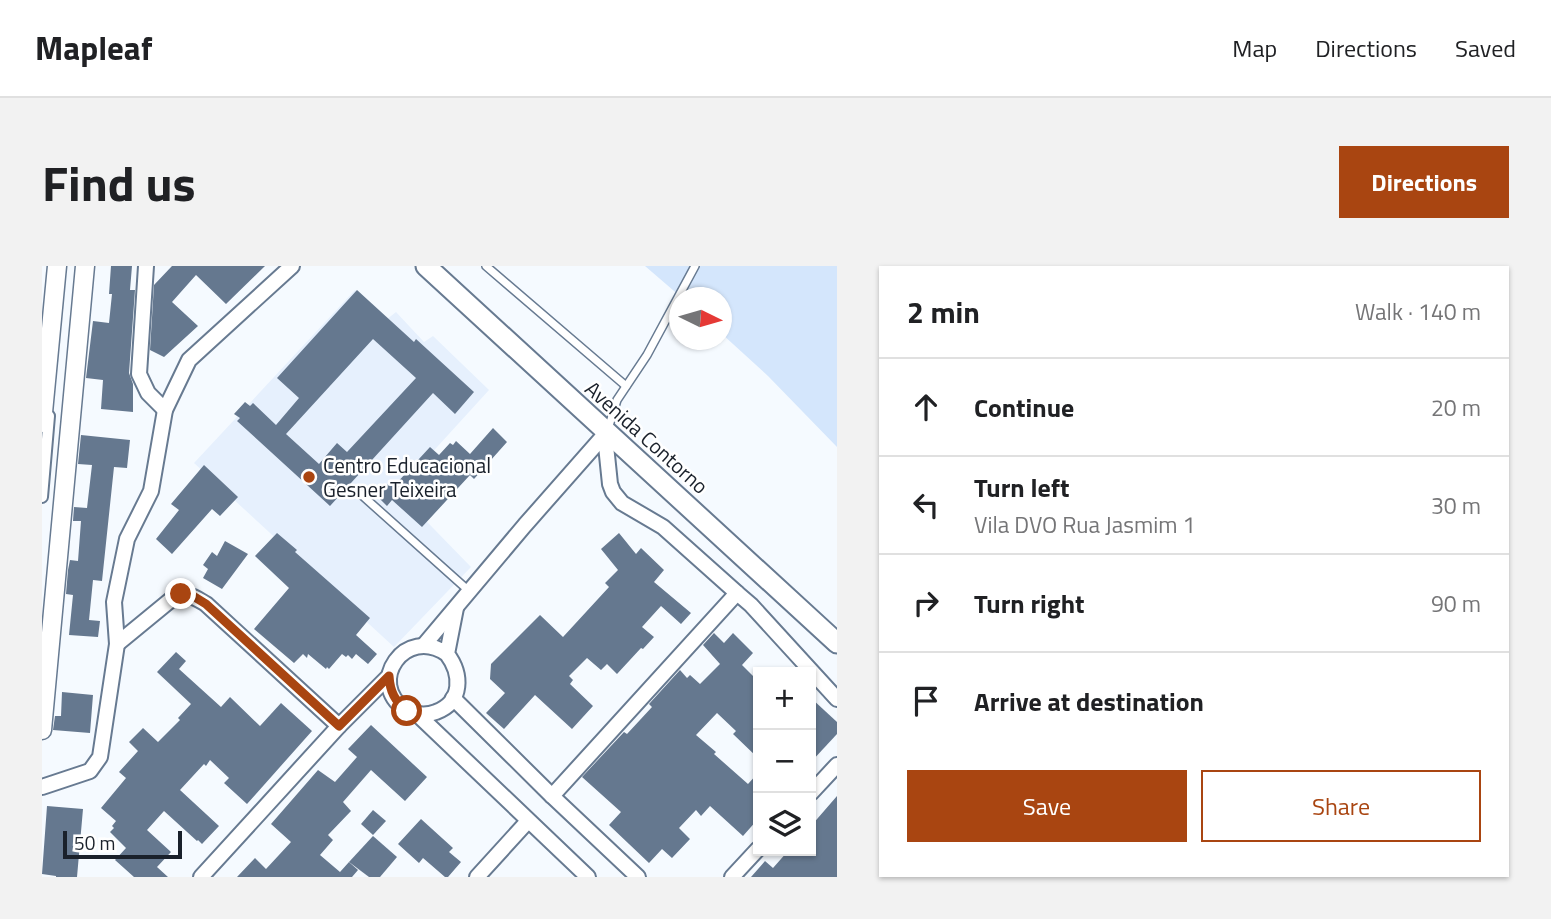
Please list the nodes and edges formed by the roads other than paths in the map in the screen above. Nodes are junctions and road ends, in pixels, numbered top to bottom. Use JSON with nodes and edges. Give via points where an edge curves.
{"nodes":[{"id":1,"x":57,"y":266,"type":"edge"},
{"id":2,"x":62,"y":266,"type":"edge"},
{"id":3,"x":85,"y":266,"type":"edge"},
{"id":4,"x":146,"y":266,"type":"edge"},
{"id":5,"x":292,"y":266,"type":"edge"},
{"id":6,"x":426,"y":266,"type":"edge"},
{"id":7,"x":485,"y":266,"type":"edge"},
{"id":8,"x":695,"y":266,"type":"edge"},
{"id":9,"x":626,"y":386,"type":"junction"},
{"id":10,"x":165,"y":410,"type":"junction"},
{"id":11,"x":42,"y":423,"type":"edge"},
{"id":12,"x":606,"y":434,"type":"junction"},
{"id":13,"x":355,"y":489,"type":"dead end"},
{"id":14,"x":42,"y":497,"type":"edge"},
{"id":15,"x":470,"y":591,"type":"junction"},
{"id":16,"x":737,"y":593,"type":"junction"},
{"id":17,"x":457,"y":606,"type":"junction"},
{"id":18,"x":837,"y":643,"type":"edge"},
{"id":19,"x":117,"y":644,"type":"junction"},
{"id":20,"x":424,"y":645,"type":"junction"},
{"id":21,"x":447,"y":654,"type":"junction"},
{"id":22,"x":389,"y":676,"type":"junction"},
{"id":23,"x":453,"y":698,"type":"junction"},
{"id":24,"x":837,"y":699,"type":"edge"},
{"id":25,"x":417,"y":714,"type":"junction"},
{"id":26,"x":339,"y":726,"type":"junction"},
{"id":27,"x":42,"y":730,"type":"edge"},
{"id":28,"x":837,"y":765,"type":"edge"},
{"id":29,"x":42,"y":787,"type":"edge"},
{"id":30,"x":816,"y":788,"type":"edge"},
{"id":31,"x":552,"y":796,"type":"junction"},
{"id":32,"x":528,"y":821,"type":"junction"},
{"id":33,"x":753,"y":854,"type":"edge"},
{"id":34,"x":201,"y":877,"type":"edge"},
{"id":35,"x":477,"y":877,"type":"edge"},
{"id":36,"x":587,"y":877,"type":"edge"},
{"id":37,"x":638,"y":877,"type":"edge"},
{"id":38,"x":732,"y":877,"type":"edge"}],
"edges":[{"from":1,"to":11,"type":"street"},
{"from":2,"to":14,"type":"street"},
{"from":3,"to":27,"type":"street"},
{"from":4,"to":10,"type":"street","via":[[138,374]]},
{"from":5,"to":10,"type":"street","via":[[190,360]]},
{"from":6,"to":12,"type":"main road","name":"Avenida Contorno"},
{"from":7,"to":9,"type":"lane"},
{"from":8,"to":9,"type":"lane"},
{"from":9,"to":12,"type":"lane"},
{"from":10,"to":19,"type":"street","via":[[151,491],[124,551],[114,602]]},
{"from":12,"to":15,"type":"street"},
{"from":12,"to":16,"type":"street","via":[[610,484],[622,503],[663,527]]},
{"from":12,"to":18,"type":"main road","name":"Avenida Contorno"},
{"from":13,"to":15,"type":"lane"},
{"from":15,"to":17,"type":"street"},
{"from":16,"to":24,"type":"street"},
{"from":16,"to":31,"type":"street"},
{"from":17,"to":20,"type":"street"},
{"from":17,"to":21,"type":"street"},
{"from":19,"to":26,"type":"street","via":[[173,598],[193,596]]},
{"from":19,"to":29,"type":"street","via":[[100,757],[90,771]]},
{"from":20,"to":21,"type":"street"},
{"from":20,"to":22,"type":"street","via":[[401,654]]},
{"from":21,"to":23,"type":"street","via":[[458,675]]},
{"from":22,"to":25,"type":"street","via":[[399,705]]},
{"from":22,"to":26,"type":"street"},
{"from":23,"to":25,"type":"street","via":[[438,712]]},
{"from":23,"to":31,"type":"street"},
{"from":25,"to":32,"type":"street"},
{"from":26,"to":34,"type":"street"},
{"from":28,"to":30,"type":"street"},
{"from":31,"to":37,"type":"street"},
{"from":32,"to":35,"type":"street"},
{"from":32,"to":36,"type":"street"},
{"from":33,"to":38,"type":"street"}]}
